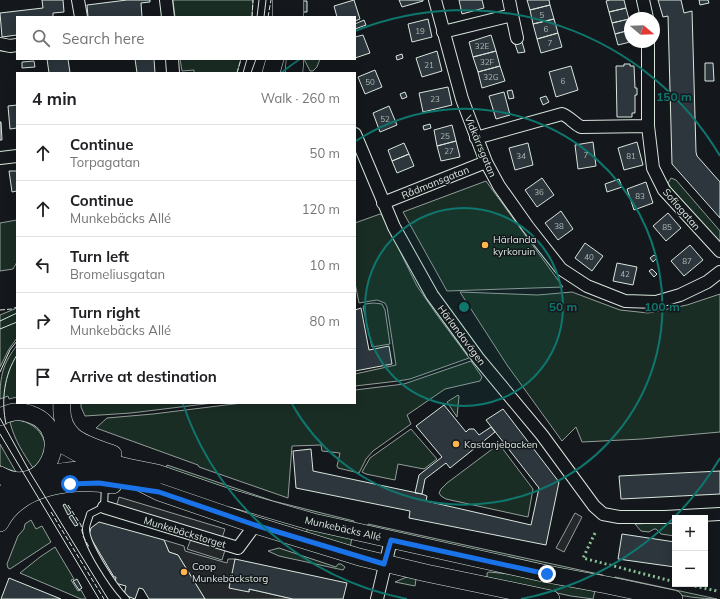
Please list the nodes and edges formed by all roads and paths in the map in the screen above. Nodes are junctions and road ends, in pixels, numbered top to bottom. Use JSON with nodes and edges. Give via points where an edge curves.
{"nodes":[{"id":1,"x":78,"y":0,"type":"edge"},
{"id":2,"x":166,"y":0,"type":"edge"},
{"id":3,"x":281,"y":0,"type":"edge"},
{"id":4,"x":295,"y":0,"type":"edge"},
{"id":5,"x":435,"y":0,"type":"edge"},
{"id":6,"x":509,"y":0,"type":"edge"},
{"id":7,"x":643,"y":0,"type":"edge"},
{"id":8,"x":646,"y":12,"type":"edge"},
{"id":9,"x":512,"y":15,"type":"junction"},
{"id":10,"x":80,"y":16,"type":"edge"},
{"id":11,"x":168,"y":16,"type":"edge"},
{"id":12,"x":281,"y":16,"type":"edge"},
{"id":13,"x":295,"y":16,"type":"edge"},
{"id":14,"x":443,"y":32,"type":"junction"},
{"id":15,"x":516,"y":38,"type":"dead end"},
{"id":16,"x":0,"y":44,"type":"edge"},
{"id":17,"x":16,"y":44,"type":"edge"},
{"id":18,"x":648,"y":48,"type":"edge"},
{"id":19,"x":172,"y":60,"type":"edge"},
{"id":20,"x":295,"y":60,"type":"edge"},
{"id":21,"x":173,"y":72,"type":"edge"},
{"id":22,"x":294,"y":72,"type":"edge"},
{"id":23,"x":648,"y":126,"type":"junction"},
{"id":24,"x":356,"y":136,"type":"edge"},
{"id":25,"x":476,"y":138,"type":"junction"},
{"id":26,"x":16,"y":156,"type":"edge"},
{"id":27,"x":0,"y":158,"type":"edge"},
{"id":28,"x":486,"y":162,"type":"junction"},
{"id":29,"x":383,"y":203,"type":"junction"},
{"id":30,"x":720,"y":251,"type":"edge"},
{"id":31,"x":720,"y":272,"type":"edge"},
{"id":32,"x":61,"y":404,"type":"edge"},
{"id":33,"x":61,"y":404,"type":"edge"},
{"id":34,"x":25,"y":407,"type":"edge"},
{"id":35,"x":0,"y":418,"type":"edge"},
{"id":36,"x":51,"y":433,"type":"junction"},
{"id":37,"x":157,"y":473,"type":"junction"},
{"id":38,"x":0,"y":475,"type":"edge"},
{"id":39,"x":38,"y":476,"type":"junction"},
{"id":40,"x":20,"y":481,"type":"junction"},
{"id":41,"x":105,"y":484,"type":"junction"},
{"id":42,"x":159,"y":492,"type":"junction"},
{"id":43,"x":0,"y":500,"type":"edge"},
{"id":44,"x":104,"y":507,"type":"junction"},
{"id":45,"x":720,"y":514,"type":"edge"},
{"id":46,"x":0,"y":523,"type":"edge"},
{"id":47,"x":255,"y":525,"type":"junction"},
{"id":48,"x":391,"y":540,"type":"junction"},
{"id":49,"x":384,"y":564,"type":"junction"},
{"id":50,"x":126,"y":599,"type":"edge"},
{"id":51,"x":377,"y":599,"type":"edge"},
{"id":52,"x":551,"y":599,"type":"edge"},
{"id":53,"x":674,"y":599,"type":"edge"}],
"edges":[{"from":1,"to":10,"type":"street"},
{"from":2,"to":11,"type":"street"},
{"from":3,"to":12,"type":"street"},
{"from":4,"to":13,"type":"street"},
{"from":5,"to":14,"type":"street","name":"Vidkärrsgatan"},
{"from":6,"to":9,"type":"street"},
{"from":7,"to":8,"type":"street"},
{"from":9,"to":14,"type":"street"},
{"from":9,"to":15,"type":"street"},
{"from":14,"to":25,"type":"street","name":"Vidkärrsgatan"},
{"from":16,"to":17,"type":"street"},
{"from":18,"to":23,"type":"street","name":"Sofiagatan"},
{"from":19,"to":21,"type":"street"},
{"from":20,"to":22,"type":"street"},
{"from":23,"to":25,"type":"street","via":[[580,127],[574,124],[570,117],[562,114]]},
{"from":23,"to":30,"type":"street","name":"Sofiagatan","via":[[653,168],[664,190]]},
{"from":24,"to":29,"type":"street","name":"Härlandavägen"},
{"from":25,"to":28,"type":"street","name":"Vidkärrsgatan"},
{"from":26,"to":27,"type":"street"},
{"from":28,"to":29,"type":"street","name":"Rådmansgatan"},
{"from":28,"to":31,"type":"street","name":"Vidkärrsgatan","via":[[499,186],[528,227],[561,268],[587,286],[625,301],[656,302],[680,295],[707,282]]},
{"from":29,"to":45,"type":"street","name":"Härlandavägen","via":[[432,294],[466,342],[542,436],[594,506],[603,514],[628,518]]},
{"from":32,"to":36,"type":"street"},
{"from":33,"to":37,"type":"street","name":"Munkebäcks Allé","via":[[64,424],[75,438]]},
{"from":34,"to":35,"type":"street"},
{"from":34,"to":36,"type":"street","name":"Munkebäcks Allé","via":[[27,413],[40,419]]},
{"from":36,"to":37,"type":"street","name":"Munkebäcks Allé","via":[[65,446],[83,456]]},
{"from":36,"to":39,"type":"street","via":[[51,458]]},
{"from":37,"to":48,"type":"street","name":"Munkebäcks Allé","via":[[271,510]]},
{"from":38,"to":40,"type":"street"},
{"from":39,"to":40,"type":"street","name":"Munkebäcks Allé"},
{"from":39,"to":42,"type":"street","name":"Munkebäcks Allé","via":[[67,471],[97,472],[129,478]]},
{"from":40,"to":43,"type":"street"},
{"from":41,"to":42,"type":"street"},
{"from":41,"to":44,"type":"lane"},
{"from":41,"to":46,"type":"street","via":[[76,483],[42,490],[16,503],[7,511]]},
{"from":42,"to":47,"type":"street","name":"Munkebäcks Allé"},
{"from":44,"to":47,"type":"street","name":"Munkebäckstorget","via":[[238,548]]},
{"from":44,"to":50,"type":"lane","via":[[90,514],[86,529],[88,540],[116,589]]},
{"from":47,"to":49,"type":"street","name":"Munkebäcks Allé"},
{"from":48,"to":49,"type":"street"},
{"from":48,"to":53,"type":"street","name":"Munkebäcks Allé"},
{"from":49,"to":51,"type":"street"},
{"from":49,"to":52,"type":"street","name":"Munkebäcks Allé"}]}
